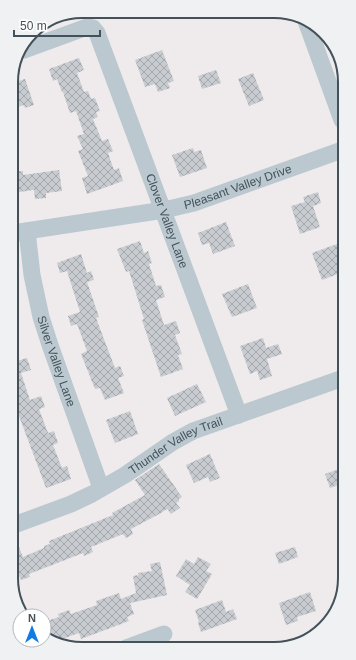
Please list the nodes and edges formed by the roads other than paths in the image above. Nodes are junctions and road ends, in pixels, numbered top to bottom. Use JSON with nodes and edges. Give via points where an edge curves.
{"nodes":[{"id":1,"x":309,"y":28,"type":"edge"},
{"id":2,"x":28,"y":48,"type":"edge"},
{"id":3,"x":338,"y":109,"type":"edge"},
{"id":4,"x":338,"y":151,"type":"edge"},
{"id":5,"x":164,"y":210,"type":"junction"},
{"id":6,"x":20,"y":232,"type":"edge"},
{"id":7,"x":338,"y":380,"type":"edge"},
{"id":8,"x":239,"y":415,"type":"junction"},
{"id":9,"x":101,"y":488,"type":"junction"},
{"id":10,"x":18,"y":524,"type":"edge"},
{"id":11,"x":164,"y":634,"type":"dead end"},
{"id":12,"x":142,"y":642,"type":"edge"}],
"edges":[{"from":1,"to":3,"type":"street"},
{"from":2,"to":5,"type":"street","name":"Clover Valley Lane","via":[[87,27],[98,32]]},
{"from":4,"to":5,"type":"street","name":"Pleasant Valley Drive","via":[[194,203]]},
{"from":5,"to":6,"type":"street","name":"Pleasant Valley Drive"},
{"from":5,"to":8,"type":"street","name":"Clover Valley Lane"},
{"from":6,"to":9,"type":"street","name":"Silver Valley Lane","via":[[50,345]]},
{"from":7,"to":8,"type":"street","name":"Thunder Valley Trail"},
{"from":8,"to":9,"type":"street","name":"Thunder Valley Trail","via":[[193,431]]},
{"from":9,"to":10,"type":"street","name":"Thunder Valley Trail","via":[[71,504]]},
{"from":11,"to":12,"type":"street"}]}
